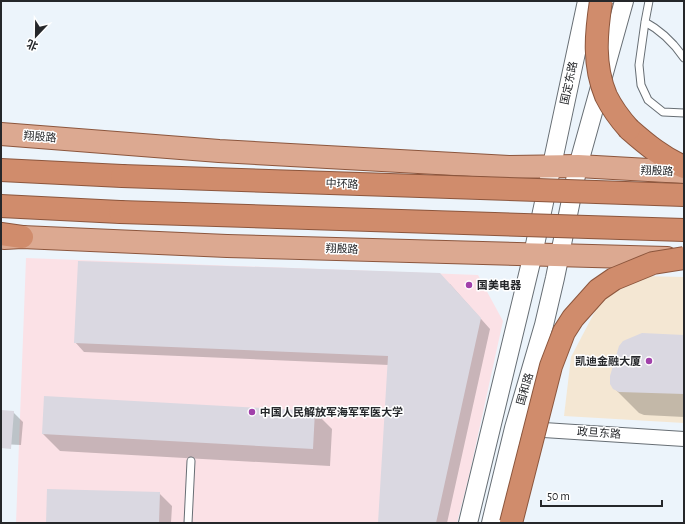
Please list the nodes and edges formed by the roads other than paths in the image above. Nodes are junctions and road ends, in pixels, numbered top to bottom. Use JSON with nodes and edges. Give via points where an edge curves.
{"nodes":[{"id":1,"x":586,"y":1,"type":"edge"},
{"id":2,"x":601,"y":1,"type":"edge"},
{"id":3,"x":624,"y":1,"type":"edge"},
{"id":4,"x":649,"y":1,"type":"edge"},
{"id":5,"x":644,"y":22,"type":"junction"},
{"id":6,"x":684,"y":58,"type":"edge"},
{"id":7,"x":684,"y":113,"type":"edge"},
{"id":8,"x":1,"y":134,"type":"edge"},
{"id":9,"x":684,"y":167,"type":"edge"},
{"id":10,"x":1,"y":170,"type":"edge"},
{"id":11,"x":684,"y":172,"type":"edge"},
{"id":12,"x":550,"y":173,"type":"junction"},
{"id":13,"x":576,"y":174,"type":"junction"},
{"id":14,"x":684,"y":188,"type":"edge"},
{"id":15,"x":684,"y":195,"type":"edge"},
{"id":16,"x":1,"y":206,"type":"edge"},
{"id":17,"x":684,"y":230,"type":"edge"},
{"id":18,"x":1,"y":234,"type":"edge"},
{"id":19,"x":12,"y":237,"type":"edge"},
{"id":20,"x":533,"y":254,"type":"junction"},
{"id":21,"x":560,"y":254,"type":"junction"},
{"id":22,"x":684,"y":258,"type":"edge"},
{"id":23,"x":514,"y":428,"type":"junction"},
{"id":24,"x":684,"y":439,"type":"edge"},
{"id":25,"x":191,"y":461,"type":"dead end"},
{"id":26,"x":188,"y":523,"type":"edge"},
{"id":27,"x":468,"y":523,"type":"edge"},
{"id":28,"x":491,"y":523,"type":"edge"},
{"id":29,"x":511,"y":523,"type":"edge"}],
"edges":[{"from":1,"to":12,"type":"street","name":"国定东路"},
{"from":2,"to":9,"type":"highway","bridge":true,"via":[[596,53],[606,96],[616,113],[644,143]]},
{"from":3,"to":13,"type":"street","name":"国和路"},
{"from":4,"to":5,"type":"lane"},
{"from":5,"to":6,"type":"lane","via":[[666,36]]},
{"from":5,"to":7,"type":"lane","via":[[639,65],[641,85],[648,100],[663,112]]},
{"from":8,"to":12,"type":"main road","name":"翔殷路","via":[[219,151],[509,167]]},
{"from":10,"to":15,"type":"highway","name":"中环路","bridge":true},
{"from":11,"to":13,"type":"main road","name":"翔殷路"},
{"from":12,"to":13,"type":"main road","name":"翔殷路"},
{"from":12,"to":20,"type":"street","name":"国定东路"},
{"from":13,"to":14,"type":"main road","name":"翔殷路"},
{"from":13,"to":21,"type":"street","name":"国和路"},
{"from":16,"to":17,"type":"highway","bridge":true},
{"from":18,"to":19,"type":"highway"},
{"from":19,"to":20,"type":"main road","name":"翔殷路"},
{"from":20,"to":21,"type":"main road","name":"翔殷路"},
{"from":20,"to":27,"type":"street"},
{"from":21,"to":22,"type":"main road","name":"翔殷路"},
{"from":21,"to":23,"type":"street","name":"国和路","via":[[544,325]]},
{"from":22,"to":29,"type":"highway","bridge":true,"via":[[653,263],[614,279],[598,290],[572,318],[551,366]]},
{"from":23,"to":24,"type":"street","name":"政旦东路"},
{"from":23,"to":28,"type":"street","name":"国和路"},
{"from":25,"to":26,"type":"lane"}]}
